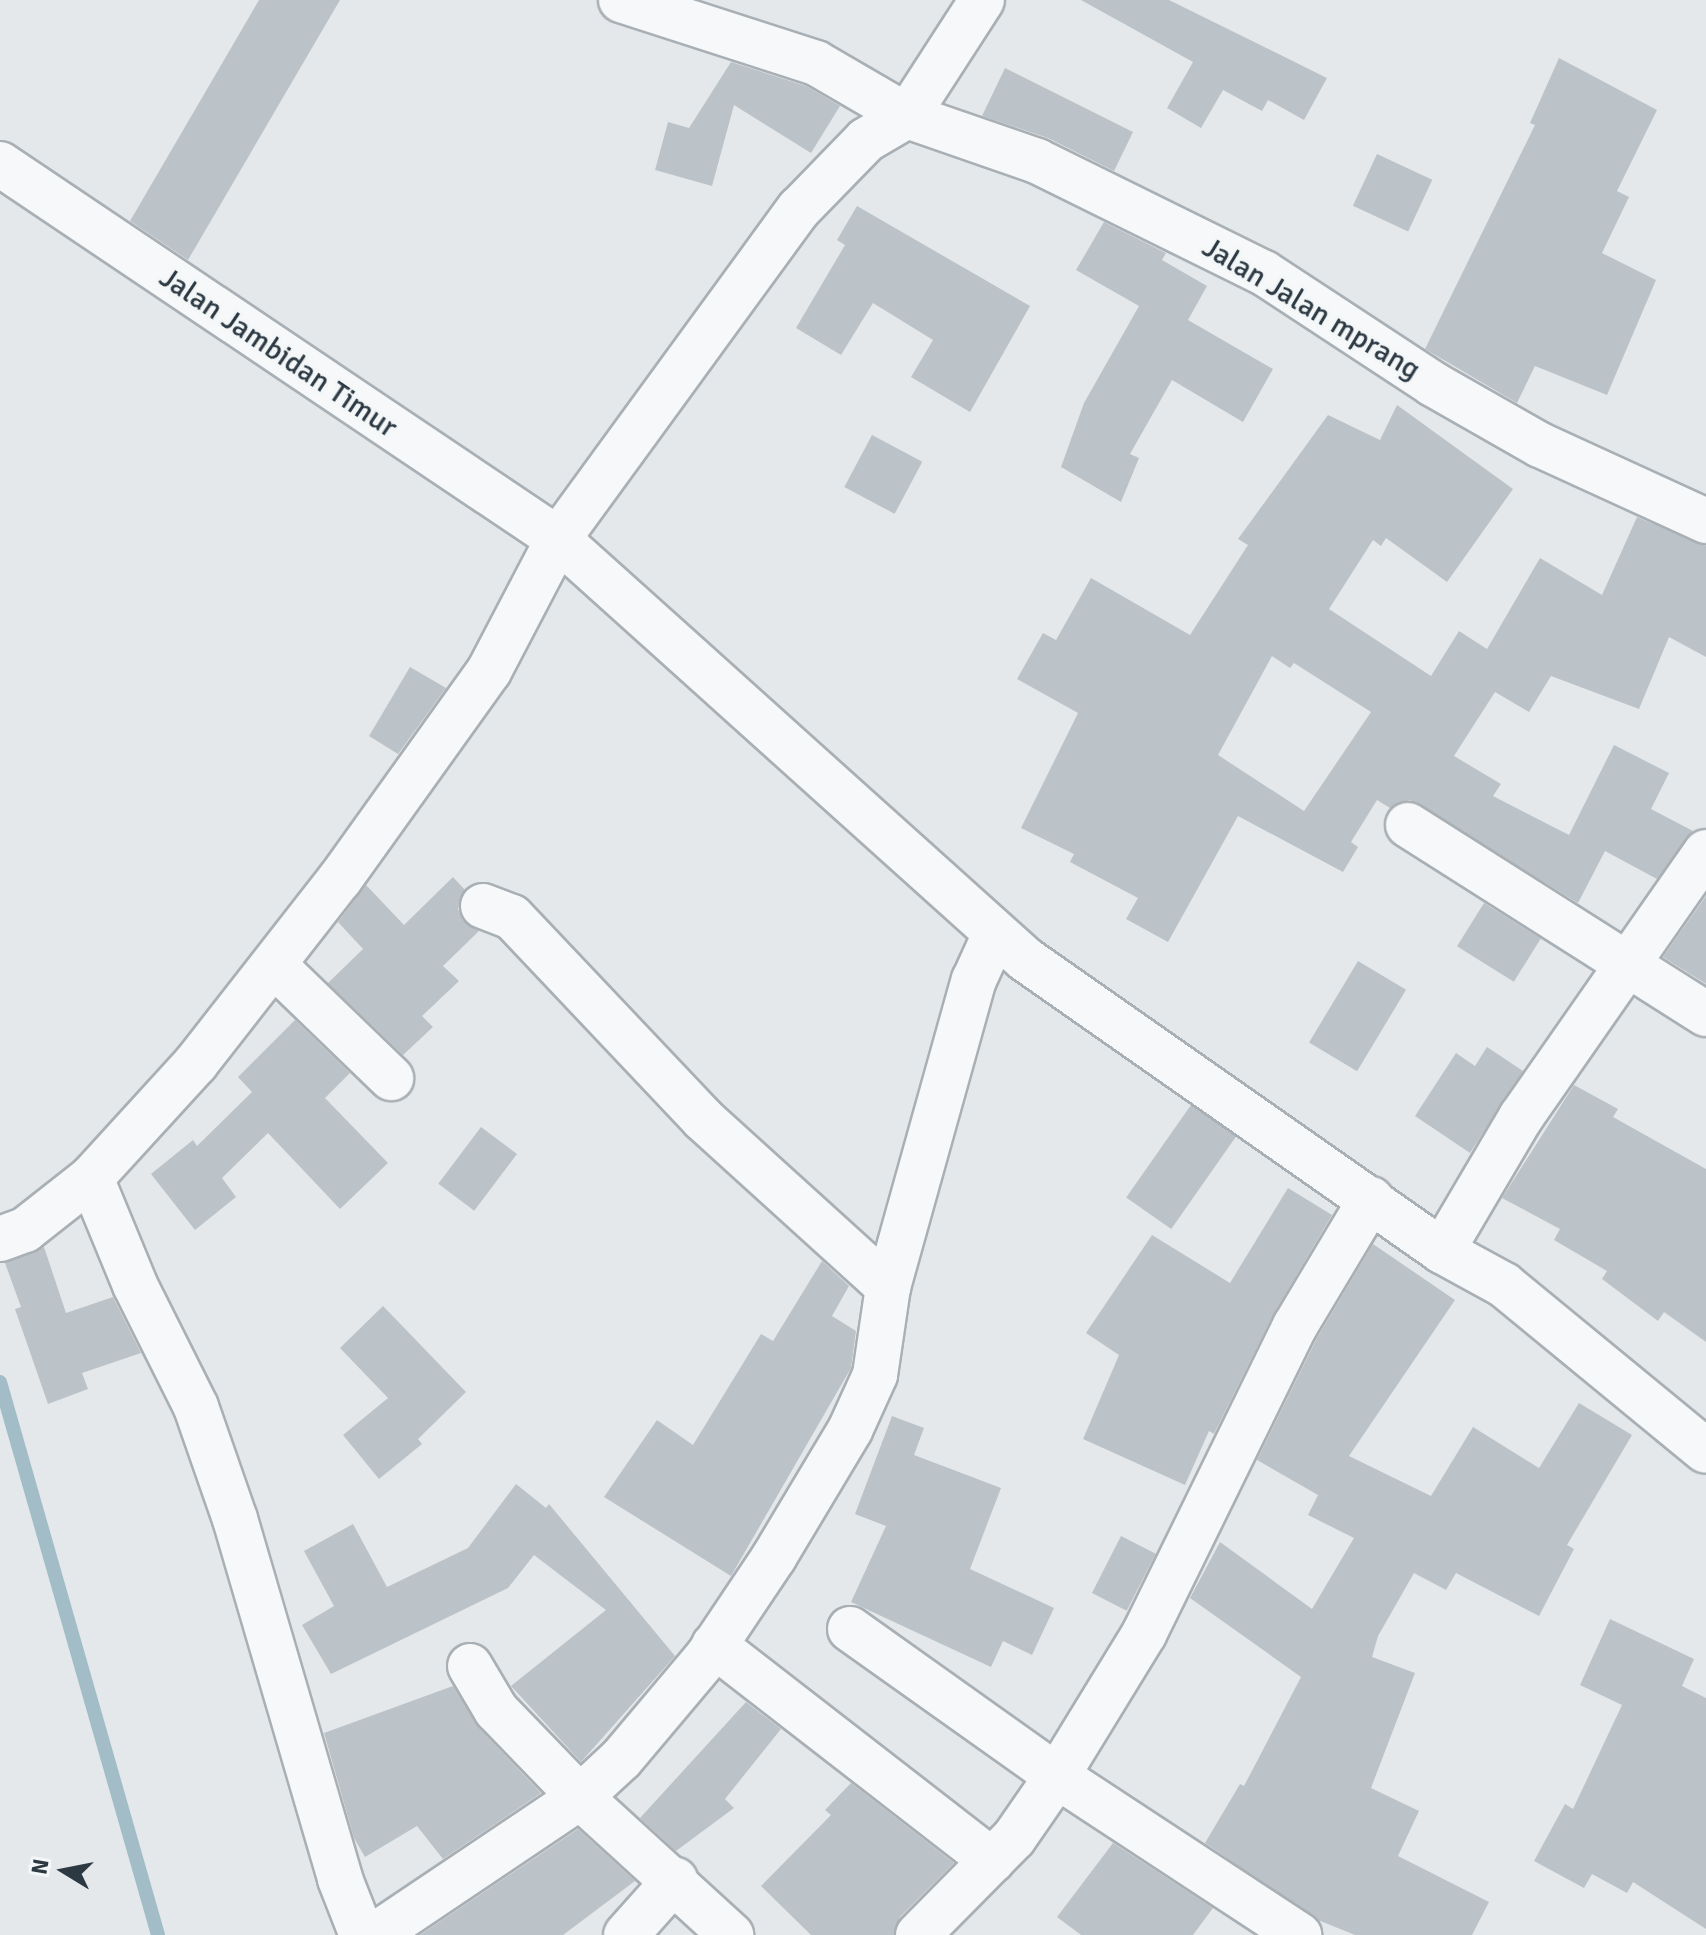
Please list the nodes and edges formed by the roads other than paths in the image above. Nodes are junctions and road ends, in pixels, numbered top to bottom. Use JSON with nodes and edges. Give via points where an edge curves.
{"nodes":[{"id":1,"x":621,"y":0,"type":"edge"},
{"id":2,"x":982,"y":0,"type":"edge"},
{"id":3,"x":907,"y":116,"type":"junction"},
{"id":4,"x":0,"y":164,"type":"edge"},
{"id":5,"x":1706,"y":521,"type":"edge"},
{"id":6,"x":558,"y":539,"type":"junction"},
{"id":7,"x":1408,"y":825,"type":"dead end"},
{"id":8,"x":1706,"y":852,"type":"edge"},
{"id":9,"x":483,"y":906,"type":"dead end"},
{"id":10,"x":995,"y":934,"type":"junction"},
{"id":11,"x":1629,"y":962,"type":"junction"},
{"id":12,"x":274,"y":965,"type":"junction"},
{"id":13,"x":1706,"y":1014,"type":"edge"},
{"id":14,"x":391,"y":1078,"type":"dead end"},
{"id":15,"x":91,"y":1178,"type":"junction"},
{"id":16,"x":1371,"y":1199,"type":"junction"},
{"id":17,"x":0,"y":1239,"type":"edge"},
{"id":18,"x":1442,"y":1251,"type":"junction"},
{"id":19,"x":888,"y":1287,"type":"junction"},
{"id":20,"x":1706,"y":1451,"type":"edge"},
{"id":21,"x":850,"y":1629,"type":"dead end"},
{"id":22,"x":714,"y":1645,"type":"junction"},
{"id":23,"x":470,"y":1666,"type":"dead end"},
{"id":24,"x":1057,"y":1776,"type":"junction"},
{"id":25,"x":580,"y":1797,"type":"junction"},
{"id":26,"x":992,"y":1861,"type":"junction"},
{"id":27,"x":675,"y":1880,"type":"junction"},
{"id":28,"x":362,"y":1935,"type":"edge"},
{"id":29,"x":375,"y":1935,"type":"edge"},
{"id":30,"x":626,"y":1935,"type":"edge"},
{"id":31,"x":731,"y":1935,"type":"edge"},
{"id":32,"x":918,"y":1935,"type":"edge"},
{"id":33,"x":1299,"y":1935,"type":"edge"}],
"edges":[{"from":1,"to":3,"type":"street","name":"Jalan Jalan mprang","via":[[816,63]]},
{"from":2,"to":3,"type":"street"},
{"from":3,"to":5,"type":"street","name":"Jalan Jalan mprang","via":[[1037,161],[1204,242],[1264,273],[1433,384],[1540,445]]},
{"from":3,"to":6,"type":"street","via":[[866,140],[799,209]]},
{"from":4,"to":6,"type":"street","name":"Jalan Jambidan Timur"},
{"from":6,"to":10,"type":"street","name":"Jalan Jambidan Timur"},
{"from":6,"to":12,"type":"street","via":[[489,671]]},
{"from":7,"to":11,"type":"street"},
{"from":8,"to":11,"type":"street"},
{"from":9,"to":19,"type":"street","via":[[512,917],[703,1119]]},
{"from":10,"to":16,"type":"street","name":"Jalan Jambidan Timur"},
{"from":10,"to":19,"type":"street","via":[[974,980]]},
{"from":11,"to":13,"type":"street"},
{"from":11,"to":18,"type":"street","via":[[1521,1117]]},
{"from":12,"to":14,"type":"street"},
{"from":12,"to":15,"type":"street","via":[[196,1063]]},
{"from":15,"to":17,"type":"street","via":[[25,1230]]},
{"from":15,"to":28,"type":"street","via":[[135,1285],[196,1407],[235,1519],[340,1879]]},
{"from":16,"to":18,"type":"street","name":"Jalan Jambidan Timur"},
{"from":16,"to":24,"type":"street","via":[[1295,1326],[1144,1634]]},
{"from":18,"to":20,"type":"street","name":"Jalan Jambidan Timur","via":[[1545,1315]]},
{"from":19,"to":22,"type":"street","via":[[875,1375],[850,1430]]},
{"from":21,"to":24,"type":"street"},
{"from":22,"to":25,"type":"street","via":[[621,1759]]},
{"from":22,"to":26,"type":"street"},
{"from":23,"to":25,"type":"street","via":[[496,1710]]},
{"from":24,"to":26,"type":"street"},
{"from":24,"to":33,"type":"street"},
{"from":25,"to":27,"type":"street"},
{"from":25,"to":29,"type":"street"},
{"from":26,"to":32,"type":"street"},
{"from":27,"to":30,"type":"street"},
{"from":27,"to":31,"type":"street"}]}
